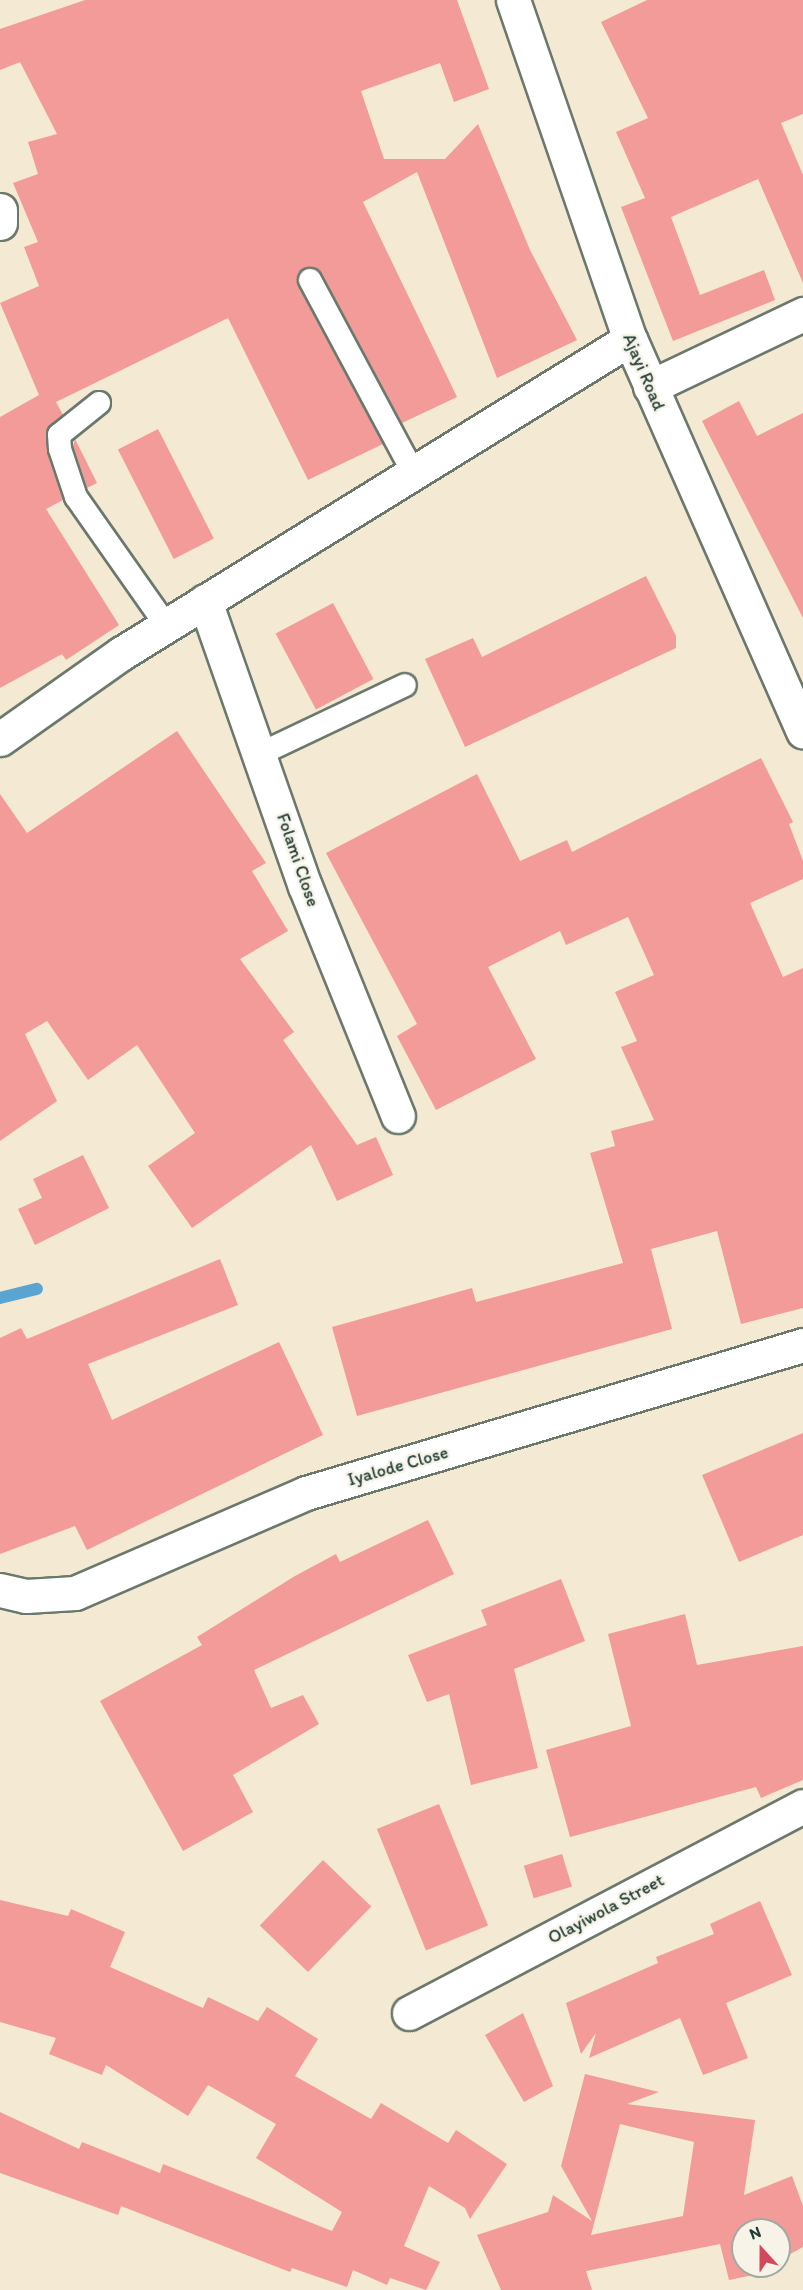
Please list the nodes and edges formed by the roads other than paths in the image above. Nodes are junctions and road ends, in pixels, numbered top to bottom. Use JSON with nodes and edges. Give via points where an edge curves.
{"nodes":[{"id":1,"x":513,"y":0,"type":"edge"},
{"id":2,"x":310,"y":280,"type":"dead end"},
{"id":3,"x":803,"y":314,"type":"edge"},
{"id":4,"x":630,"y":339,"type":"junction"},
{"id":5,"x":650,"y":387,"type":"junction"},
{"id":6,"x":99,"y":403,"type":"dead end"},
{"id":7,"x":412,"y":470,"type":"junction"},
{"id":8,"x":205,"y":601,"type":"junction"},
{"id":9,"x":166,"y":625,"type":"junction"},
{"id":10,"x":405,"y":685,"type":"dead end"},
{"id":11,"x":803,"y":732,"type":"edge"},
{"id":12,"x":0,"y":739,"type":"edge"},
{"id":13,"x":262,"y":753,"type":"junction"},
{"id":14,"x":398,"y":1116,"type":"dead end"},
{"id":15,"x":803,"y":1345,"type":"edge"},
{"id":16,"x":0,"y":1590,"type":"edge"},
{"id":17,"x":803,"y":1806,"type":"edge"},
{"id":18,"x":409,"y":2013,"type":"dead end"}],
"edges":[{"from":1,"to":4,"type":"street","name":"Ajayi Road"},
{"from":2,"to":7,"type":"lane"},
{"from":3,"to":5,"type":"street"},
{"from":4,"to":5,"type":"street","name":"Ajayi Road"},
{"from":4,"to":7,"type":"street"},
{"from":5,"to":11,"type":"street","name":"Ajayi Road"},
{"from":6,"to":9,"type":"lane","via":[[59,435],[60,449],[76,497]]},
{"from":7,"to":8,"type":"street"},
{"from":8,"to":9,"type":"street"},
{"from":8,"to":13,"type":"street","name":"Folami Close"},
{"from":9,"to":12,"type":"street"},
{"from":10,"to":13,"type":"lane"},
{"from":13,"to":14,"type":"street","name":"Folami Close","via":[[305,886]]},
{"from":15,"to":16,"type":"street","name":"Iyalode Close","via":[[306,1493],[75,1593],[26,1596]]},
{"from":17,"to":18,"type":"street","name":"Olayiwola Street"}]}
